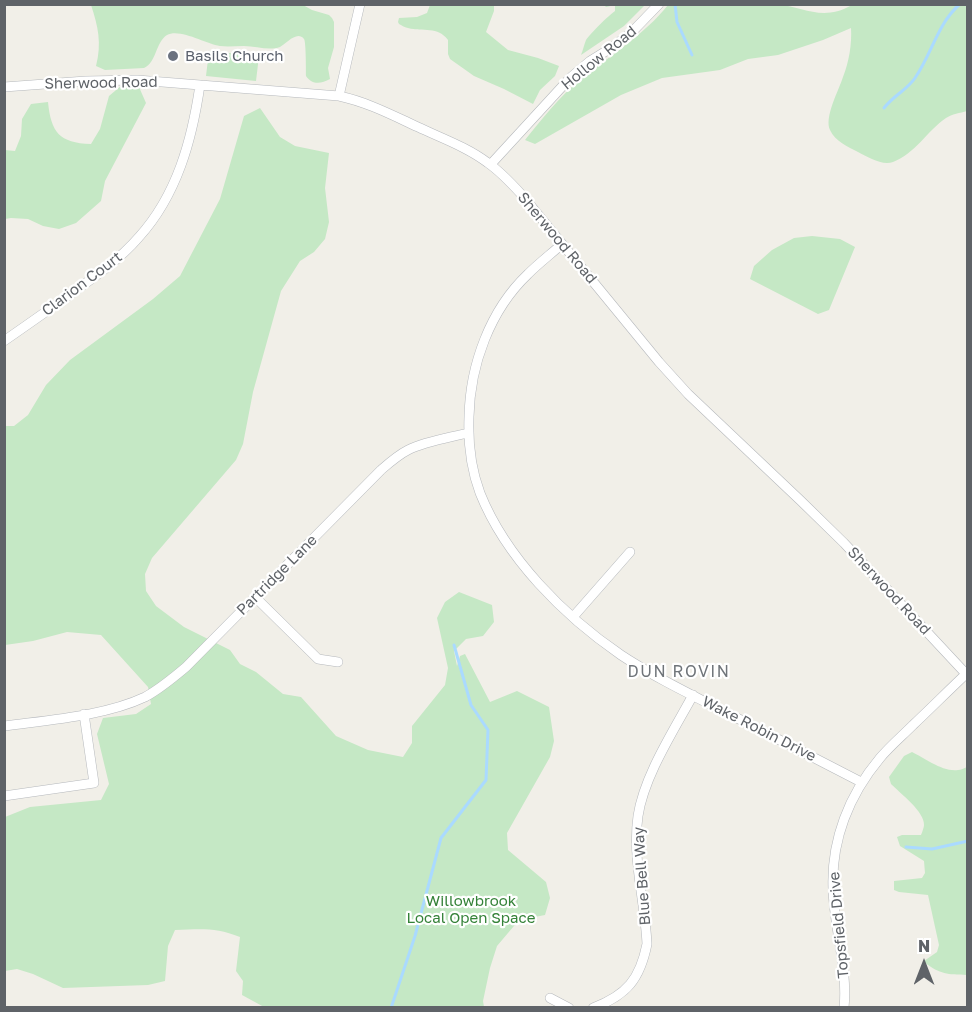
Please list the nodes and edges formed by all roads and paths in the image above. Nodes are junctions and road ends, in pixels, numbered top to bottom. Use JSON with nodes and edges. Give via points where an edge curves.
{"nodes":[{"id":1,"x":360,"y":4,"type":"edge"},
{"id":2,"x":659,"y":4,"type":"edge"},
{"id":3,"x":200,"y":85,"type":"junction"},
{"id":4,"x":4,"y":87,"type":"edge"},
{"id":5,"x":339,"y":96,"type":"junction"},
{"id":6,"x":491,"y":164,"type":"junction"},
{"id":7,"x":562,"y":244,"type":"junction"},
{"id":8,"x":4,"y":341,"type":"edge"},
{"id":9,"x":468,"y":433,"type":"junction"},
{"id":10,"x":630,"y":552,"type":"dead end"},
{"id":11,"x":255,"y":597,"type":"junction"},
{"id":12,"x":573,"y":617,"type":"junction"},
{"id":13,"x":338,"y":662,"type":"dead end"},
{"id":14,"x":967,"y":675,"type":"edge"},
{"id":15,"x":693,"y":695,"type":"junction"},
{"id":16,"x":84,"y":714,"type":"junction"},
{"id":17,"x":4,"y":726,"type":"edge"},
{"id":18,"x":861,"y":782,"type":"junction"},
{"id":19,"x":4,"y":796,"type":"edge"},
{"id":20,"x":550,"y":998,"type":"dead end"},
{"id":21,"x":569,"y":1008,"type":"edge"},
{"id":22,"x":593,"y":1008,"type":"edge"},
{"id":23,"x":844,"y":1008,"type":"edge"}],
"edges":[{"from":1,"to":5,"type":"street"},
{"from":2,"to":6,"type":"street","name":"Hollow Road","via":[[631,33],[570,78]]},
{"from":3,"to":4,"type":"street","name":"Sherwood Road","via":[[120,80]]},
{"from":3,"to":5,"type":"street","name":"Sherwood Road"},
{"from":3,"to":8,"type":"street","name":"Clarion Court","via":[[180,169],[157,214],[139,238],[114,263]]},
{"from":5,"to":6,"type":"street","name":"Sherwood Road","via":[[369,105]]},
{"from":6,"to":7,"type":"street","name":"Sherwood Road"},
{"from":7,"to":9,"type":"street","name":"Wake Robin Drive","via":[[527,275],[496,315],[471,383]]},
{"from":7,"to":14,"type":"street","name":"Sherwood Road","via":[[688,394],[831,531]]},
{"from":9,"to":11,"type":"street","name":"Partridge Lane","via":[[426,443],[395,458]]},
{"from":9,"to":12,"type":"street","name":"Wake Robin Drive","via":[[474,471],[490,514],[523,564]]},
{"from":10,"to":12,"type":"street"},
{"from":11,"to":13,"type":"street","via":[[318,659]]},
{"from":11,"to":16,"type":"street","name":"Partridge Lane","via":[[186,667],[158,689],[107,711]]},
{"from":12,"to":15,"type":"street","name":"Wake Robin Drive","via":[[623,656]]},
{"from":14,"to":18,"type":"street","name":"Topsfield Drive","via":[[882,756]]},
{"from":15,"to":18,"type":"street","name":"Wake Robin Drive"},
{"from":15,"to":22,"type":"street","name":"Blue Bell Way","via":[[651,776],[638,814],[637,851],[646,928],[644,957],[630,985],[620,995]]},
{"from":16,"to":17,"type":"street","name":"Partridge Lane"},
{"from":16,"to":19,"type":"street","via":[[94,783]]},
{"from":18,"to":23,"type":"street","name":"Topsfield Drive","via":[[840,828],[832,873]]},
{"from":20,"to":21,"type":"street"}]}
